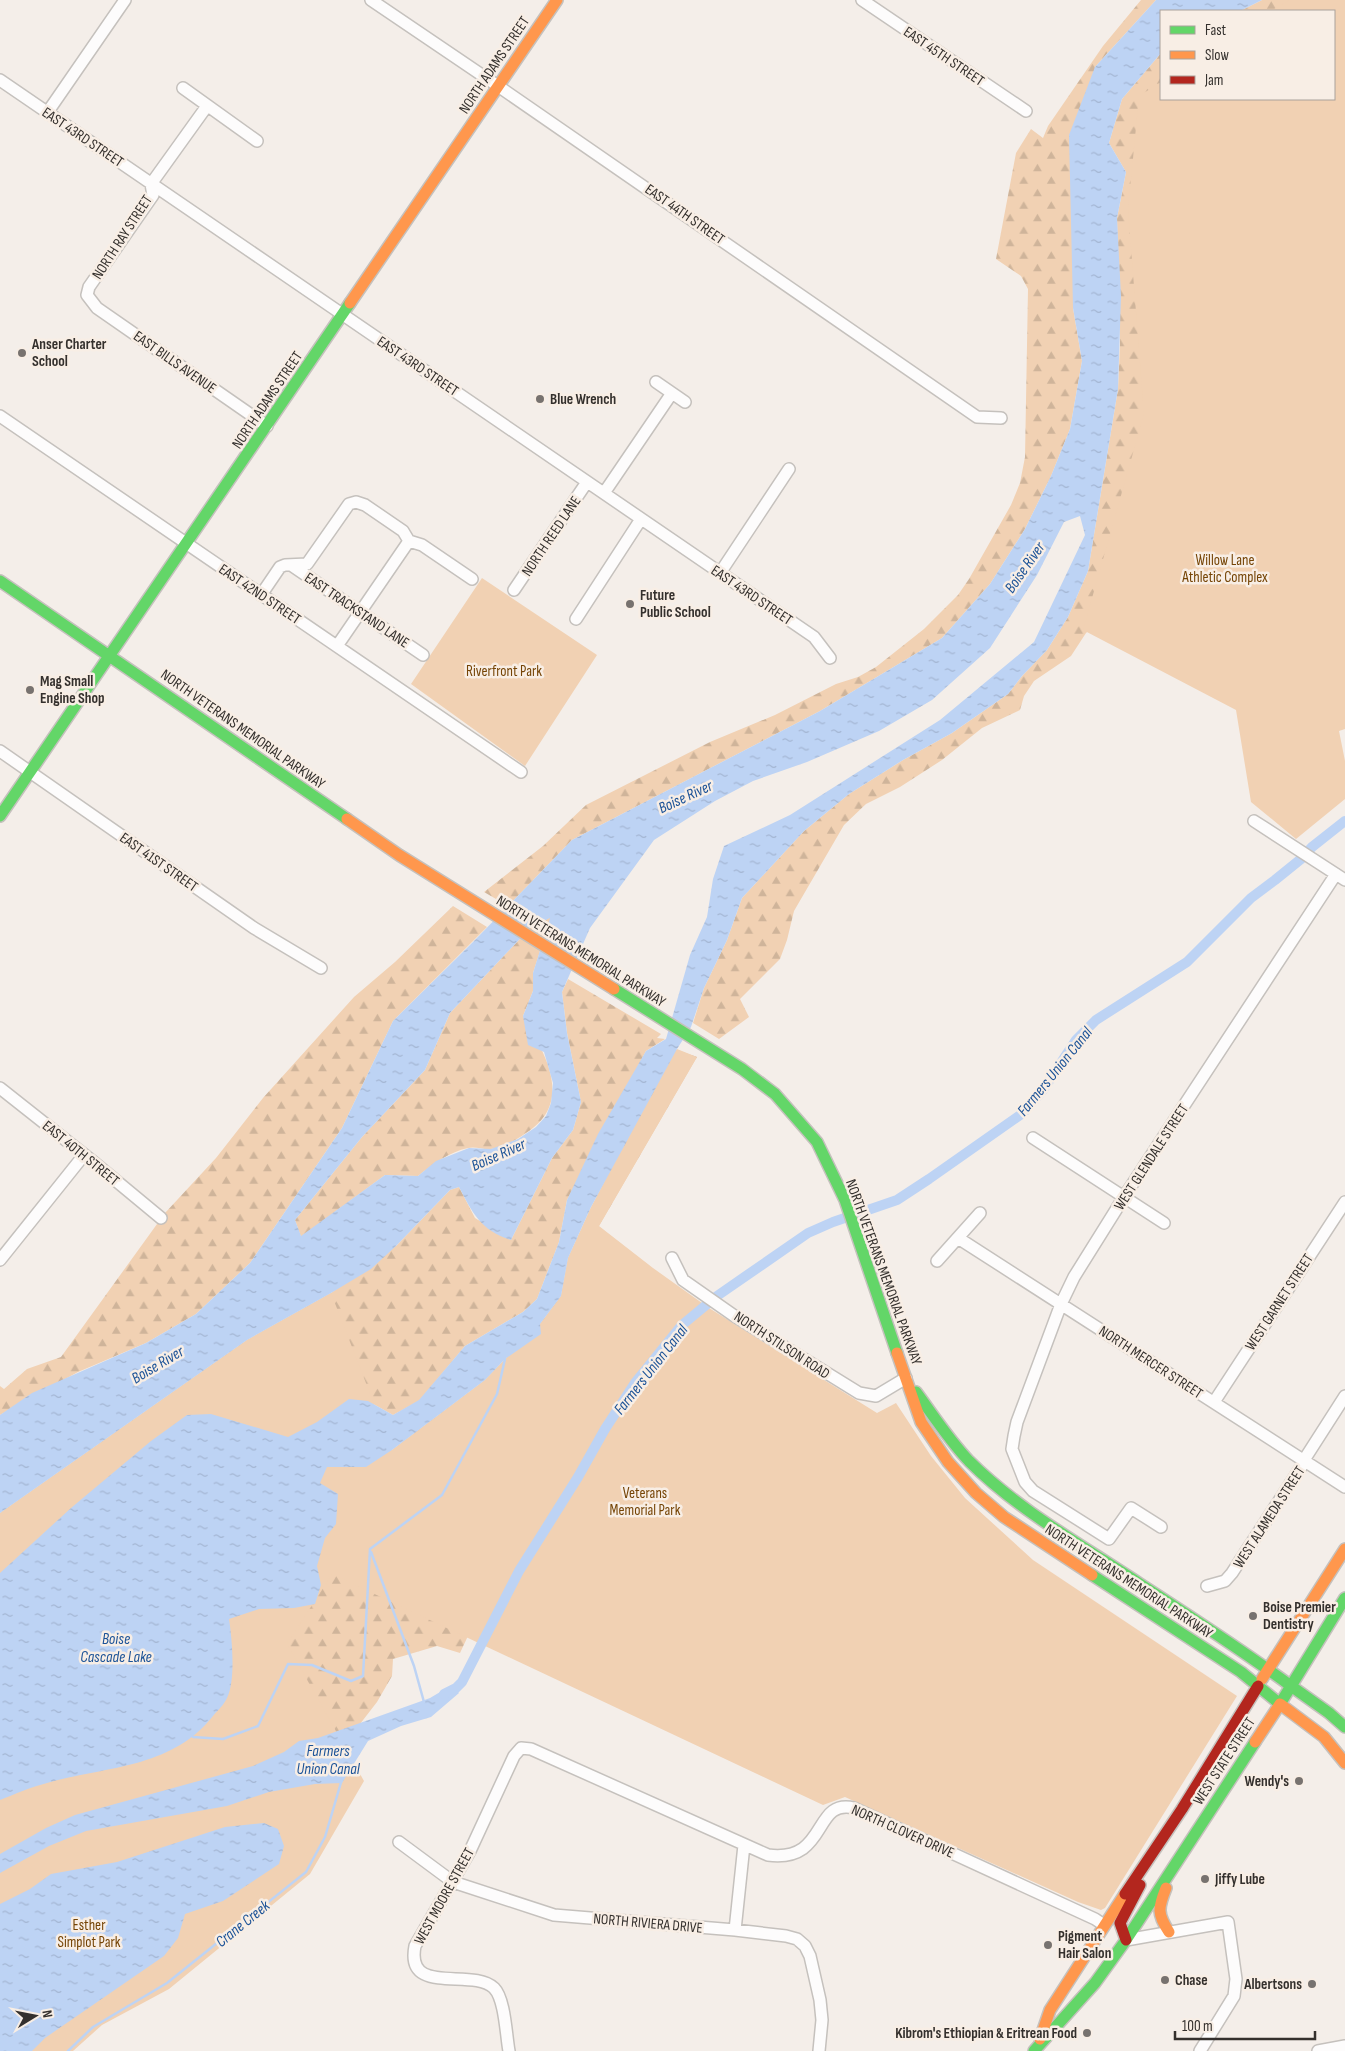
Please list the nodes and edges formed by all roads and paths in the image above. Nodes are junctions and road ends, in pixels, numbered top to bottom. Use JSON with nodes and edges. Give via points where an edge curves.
{"nodes":[{"id":1,"x":125,"y":0,"type":"edge"},
{"id":2,"x":371,"y":0,"type":"edge"},
{"id":3,"x":557,"y":0,"type":"edge"},
{"id":4,"x":862,"y":0,"type":"edge"},
{"id":5,"x":0,"y":80,"type":"edge"},
{"id":6,"x":498,"y":86,"type":"junction"},
{"id":7,"x":183,"y":88,"type":"dead end"},
{"id":8,"x":207,"y":106,"type":"junction"},
{"id":9,"x":1026,"y":111,"type":"dead end"},
{"id":10,"x":47,"y":113,"type":"junction"},
{"id":11,"x":257,"y":141,"type":"dead end"},
{"id":12,"x":151,"y":184,"type":"junction"},
{"id":13,"x":87,"y":295,"type":"joint"},
{"id":14,"x":343,"y":315,"type":"junction"},
{"id":15,"x":656,"y":382,"type":"dead end"},
{"id":16,"x":672,"y":393,"type":"junction"},
{"id":17,"x":685,"y":402,"type":"dead end"},
{"id":18,"x":0,"y":416,"type":"edge"},
{"id":19,"x":1001,"y":418,"type":"dead end"},
{"id":20,"x":267,"y":426,"type":"junction"},
{"id":21,"x":789,"y":469,"type":"dead end"},
{"id":22,"x":587,"y":482,"type":"junction"},
{"id":23,"x":604,"y":493,"type":"junction"},
{"id":24,"x":641,"y":519,"type":"junction"},
{"id":25,"x":409,"y":541,"type":"junction"},
{"id":26,"x":187,"y":543,"type":"junction"},
{"id":27,"x":291,"y":565,"type":"junction"},
{"id":28,"x":720,"y":572,"type":"junction"},
{"id":29,"x":472,"y":579,"type":"dead end"},
{"id":30,"x":0,"y":581,"type":"edge"},
{"id":31,"x":514,"y":590,"type":"dead end"},
{"id":32,"x":260,"y":595,"type":"junction"},
{"id":33,"x":360,"y":612,"type":"junction"},
{"id":34,"x":576,"y":619,"type":"dead end"},
{"id":35,"x":337,"y":646,"type":"junction"},
{"id":36,"x":423,"y":654,"type":"dead end"},
{"id":37,"x":110,"y":656,"type":"junction"},
{"id":38,"x":830,"y":658,"type":"dead end"},
{"id":39,"x":0,"y":751,"type":"edge"},
{"id":40,"x":30,"y":772,"type":"junction"},
{"id":41,"x":521,"y":772,"type":"dead end"},
{"id":42,"x":0,"y":816,"type":"edge"},
{"id":43,"x":1254,"y":821,"type":"dead end"},
{"id":44,"x":1340,"y":877,"type":"edge"},
{"id":45,"x":321,"y":968,"type":"dead end"},
{"id":46,"x":0,"y":1088,"type":"edge"},
{"id":47,"x":1033,"y":1138,"type":"dead end"},
{"id":48,"x":84,"y":1155,"type":"junction"},
{"id":49,"x":1124,"y":1197,"type":"junction"},
{"id":50,"x":1345,"y":1202,"type":"edge"},
{"id":51,"x":980,"y":1213,"type":"dead end"},
{"id":52,"x":161,"y":1218,"type":"dead end"},
{"id":53,"x":1164,"y":1223,"type":"dead end"},
{"id":54,"x":958,"y":1238,"type":"junction"},
{"id":55,"x":5,"y":1244,"type":"edge"},
{"id":56,"x":672,"y":1258,"type":"dead end"},
{"id":57,"x":0,"y":1260,"type":"edge"},
{"id":58,"x":937,"y":1261,"type":"dead end"},
{"id":59,"x":1061,"y":1304,"type":"junction"},
{"id":60,"x":906,"y":1378,"type":"junction"},
{"id":61,"x":1345,"y":1396,"type":"edge"},
{"id":62,"x":1214,"y":1402,"type":"junction"},
{"id":63,"x":1304,"y":1460,"type":"junction"},
{"id":64,"x":1345,"y":1487,"type":"edge"},
{"id":65,"x":1161,"y":1527,"type":"dead end"},
{"id":66,"x":1345,"y":1550,"type":"edge"},
{"id":67,"x":1207,"y":1586,"type":"dead end"},
{"id":68,"x":1345,"y":1598,"type":"edge"},
{"id":69,"x":1268,"y":1669,"type":"junction"},
{"id":70,"x":1258,"y":1686,"type":"junction"},
{"id":71,"x":1292,"y":1686,"type":"junction"},
{"id":72,"x":1280,"y":1704,"type":"junction"},
{"id":73,"x":1345,"y":1727,"type":"edge"},
{"id":74,"x":521,"y":1748,"type":"joint"},
{"id":75,"x":1345,"y":1763,"type":"edge"},
{"id":76,"x":399,"y":1842,"type":"dead end"},
{"id":77,"x":744,"y":1845,"type":"junction"},
{"id":78,"x":1154,"y":1851,"type":"junction"},
{"id":79,"x":1176,"y":1861,"type":"junction"},
{"id":80,"x":453,"y":1882,"type":"junction"},
{"id":81,"x":1104,"y":1925,"type":"junction"},
{"id":82,"x":735,"y":1930,"type":"junction"},
{"id":83,"x":1169,"y":1932,"type":"junction"},
{"id":84,"x":1126,"y":1940,"type":"junction"},
{"id":85,"x":1345,"y":2046,"type":"edge"},
{"id":86,"x":1038,"y":2050,"type":"edge"},
{"id":87,"x":509,"y":2051,"type":"edge"},
{"id":88,"x":819,"y":2051,"type":"edge"},
{"id":89,"x":1200,"y":2051,"type":"edge"},
{"id":90,"x":1322,"y":2051,"type":"edge"}],
"edges":[{"from":1,"to":10,"type":"street"},
{"from":2,"to":6,"type":"street","name":"EAST 44TH STREET"},
{"from":3,"to":6,"type":"main road","name":"NORTH ADAMS STREET"},
{"from":4,"to":9,"type":"street","name":"EAST 45TH STREET"},
{"from":5,"to":10,"type":"street","name":"EAST 43RD STREET"},
{"from":6,"to":14,"type":"main road","name":"NORTH ADAMS STREET"},
{"from":6,"to":19,"type":"street","name":"EAST 44TH STREET","via":[[977,417]]},
{"from":7,"to":8,"type":"street"},
{"from":8,"to":11,"type":"street"},
{"from":8,"to":12,"type":"street","name":"NORTH RAY STREET"},
{"from":10,"to":12,"type":"street","name":"EAST 43RD STREET"},
{"from":12,"to":13,"type":"street","name":"NORTH RAY STREET","via":[[153,195],[89,287]]},
{"from":12,"to":14,"type":"street","name":"EAST 43RD STREET"},
{"from":13,"to":20,"type":"street","name":"EAST BILLS AVENUE","via":[[97,308]]},
{"from":14,"to":20,"type":"main road","name":"NORTH ADAMS STREET"},
{"from":14,"to":22,"type":"street","name":"EAST 43RD STREET"},
{"from":15,"to":16,"type":"street"},
{"from":16,"to":17,"type":"street"},
{"from":16,"to":23,"type":"street"},
{"from":18,"to":26,"type":"street","name":"EAST 42ND STREET"},
{"from":20,"to":26,"type":"main road","name":"NORTH ADAMS STREET"},
{"from":21,"to":28,"type":"street"},
{"from":22,"to":23,"type":"street","name":"EAST 43RD STREET"},
{"from":22,"to":31,"type":"street","name":"NORTH REED LANE"},
{"from":23,"to":24,"type":"street","name":"EAST 43RD STREET"},
{"from":24,"to":28,"type":"street","name":"EAST 43RD STREET"},
{"from":24,"to":34,"type":"street"},
{"from":25,"to":27,"type":"street","via":[[403,532],[356,502],[349,504],[307,564]]},
{"from":25,"to":29,"type":"street","via":[[422,545]]},
{"from":25,"to":33,"type":"street"},
{"from":26,"to":32,"type":"street","name":"EAST 42ND STREET"},
{"from":26,"to":37,"type":"main road","name":"NORTH ADAMS STREET"},
{"from":27,"to":32,"type":"street","via":[[280,568]]},
{"from":27,"to":33,"type":"street","name":"EAST TRACKSTAND LANE"},
{"from":28,"to":38,"type":"street","name":"EAST 43RD STREET","via":[[814,637]]},
{"from":30,"to":37,"type":"main road","name":"NORTH VETERANS MEMORIAL PARKWAY"},
{"from":32,"to":35,"type":"street","name":"EAST 42ND STREET"},
{"from":33,"to":35,"type":"street"},
{"from":33,"to":36,"type":"street","name":"EAST TRACKSTAND LANE"},
{"from":35,"to":41,"type":"street","name":"EAST 42ND STREET"},
{"from":37,"to":40,"type":"main road","name":"NORTH ADAMS STREET"},
{"from":37,"to":60,"type":"main road","name":"NORTH VETERANS MEMORIAL PARKWAY","via":[[399,855],[742,1069],[775,1094],[817,1142],[845,1200]]},
{"from":39,"to":40,"type":"street","name":"EAST 41ST STREET"},
{"from":40,"to":42,"type":"main road","name":"NORTH ADAMS STREET"},
{"from":40,"to":45,"type":"street","name":"EAST 41ST STREET","via":[[254,928]]},
{"from":43,"to":44,"type":"street"},
{"from":44,"to":49,"type":"street","name":"WEST GLENDALE STREET"},
{"from":46,"to":48,"type":"street","name":"EAST 40TH STREET"},
{"from":47,"to":49,"type":"street"},
{"from":48,"to":52,"type":"street","name":"EAST 40TH STREET"},
{"from":48,"to":55,"type":"street"},
{"from":49,"to":53,"type":"street"},
{"from":49,"to":59,"type":"street","name":"WEST GLENDALE STREET"},
{"from":50,"to":62,"type":"street","name":"WEST GARNET STREET"},
{"from":51,"to":54,"type":"street"},
{"from":54,"to":58,"type":"street"},
{"from":54,"to":59,"type":"street","name":"NORTH MERCER STREET"},
{"from":55,"to":57,"type":"street"},
{"from":56,"to":60,"type":"street","name":"NORTH STILSON ROAD","via":[[683,1280],[859,1393],[876,1396]]},
{"from":59,"to":62,"type":"street","name":"NORTH MERCER STREET"},
{"from":59,"to":65,"type":"street","name":"WEST GLENDALE STREET","via":[[1017,1422],[1012,1449],[1026,1482],[1032,1491],[1109,1539],[1131,1508]]},
{"from":60,"to":69,"type":"main road","name":"NORTH VETERANS MEMORIAL PARKWAY","via":[[953,1443],[1003,1491]]},
{"from":60,"to":70,"type":"main road","name":"NORTH VETERANS MEMORIAL PARKWAY","via":[[920,1422],[948,1462],[976,1493],[1004,1517]]},
{"from":61,"to":63,"type":"street","name":"WEST ALAMEDA STREET"},
{"from":62,"to":63,"type":"street","name":"NORTH MERCER STREET"},
{"from":63,"to":64,"type":"street","name":"NORTH MERCER STREET"},
{"from":63,"to":67,"type":"street","name":"WEST ALAMEDA STREET","via":[[1232,1573],[1224,1582]]},
{"from":66,"to":69,"type":"main road","name":"WEST STATE STREET"},
{"from":68,"to":71,"type":"main road","name":"WEST STATE STREET"},
{"from":69,"to":70,"type":"main road","name":"WEST STATE STREET"},
{"from":69,"to":71,"type":"main road","name":"NORTH VETERANS MEMORIAL PARKWAY"},
{"from":70,"to":72,"type":"main road","name":"NORTH VETERANS MEMORIAL PARKWAY"},
{"from":70,"to":78,"type":"main road","name":"WEST STATE STREET"},
{"from":71,"to":72,"type":"main road","name":"WEST STATE STREET"},
{"from":71,"to":73,"type":"main road","name":"NORTH VETERANS MEMORIAL PARKWAY"},
{"from":72,"to":75,"type":"main road","name":"NORTH VETERANS MEMORIAL PARKWAY","via":[[1334,1747]]},
{"from":72,"to":79,"type":"main road","name":"WEST STATE STREET"},
{"from":74,"to":77,"type":"street","name":"NORTH CLOVER DRIVE","via":[[531,1749]]},
{"from":74,"to":80,"type":"street","name":"WEST MOORE STREET","via":[[514,1756]]},
{"from":76,"to":80,"type":"street","name":"NORTH RIVIERA DRIVE"},
{"from":77,"to":81,"type":"street","name":"NORTH CLOVER DRIVE","via":[[768,1855],[793,1854],[816,1837],[829,1813],[845,1806]]},
{"from":77,"to":82,"type":"street"},
{"from":78,"to":81,"type":"main road","name":"WEST STATE STREET"},
{"from":78,"to":84,"type":"main road","name":"WEST STATE STREET","via":[[1136,1896],[1120,1923]]},
{"from":79,"to":83,"type":"main road","via":[[1159,1907],[1159,1918]]},
{"from":79,"to":84,"type":"main road","name":"WEST STATE STREET"},
{"from":80,"to":82,"type":"street","name":"NORTH RIVIERA DRIVE","via":[[554,1915]]},
{"from":80,"to":87,"type":"street","name":"WEST MOORE STREET","via":[[415,1946],[415,1965],[430,1977],[479,1981],[493,1987],[501,2000]]},
{"from":81,"to":86,"type":"main road","name":"WEST STATE STREET","via":[[1050,2010]]},
{"from":82,"to":88,"type":"street","name":"NORTH RIVIERA DRIVE","via":[[786,1936],[805,1946],[820,2000]]},
{"from":83,"to":84,"type":"street"},
{"from":83,"to":89,"type":"street","via":[[1228,1922],[1236,1979],[1234,1996]]},
{"from":84,"to":86,"type":"main road","name":"WEST STATE STREET","via":[[1095,1983]]},
{"from":85,"to":90,"type":"street"}]}
